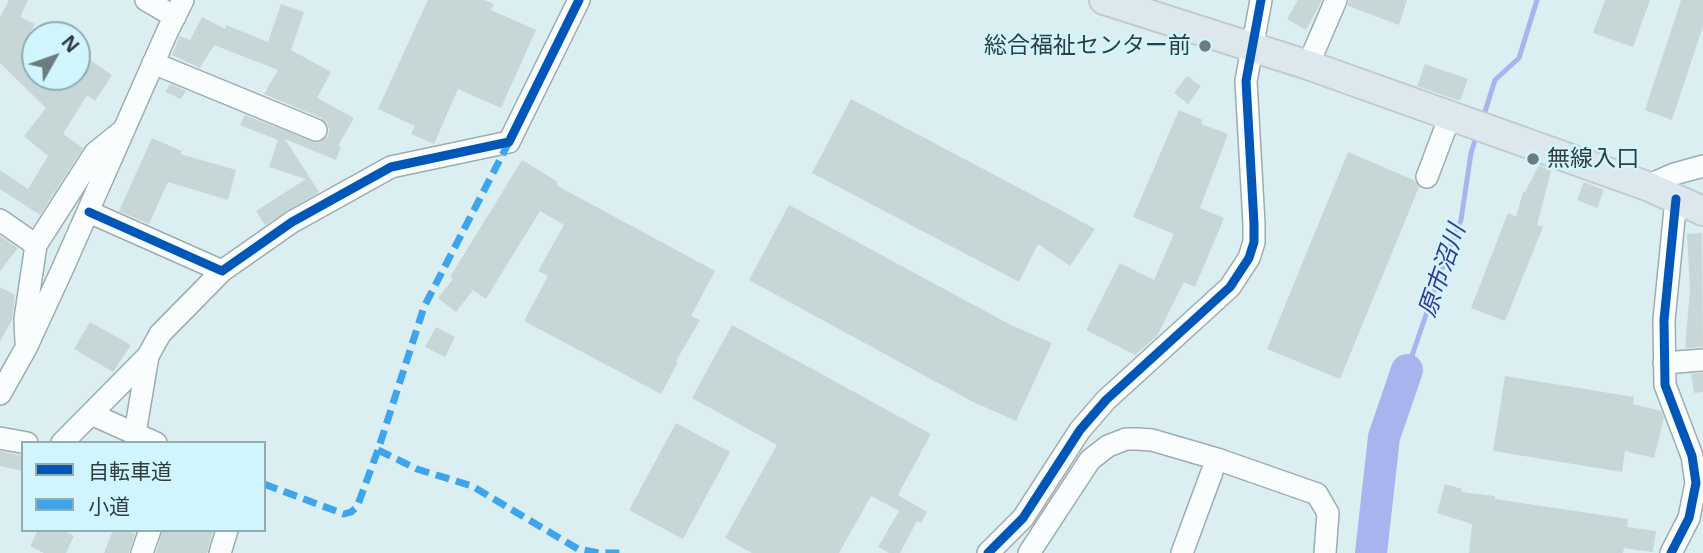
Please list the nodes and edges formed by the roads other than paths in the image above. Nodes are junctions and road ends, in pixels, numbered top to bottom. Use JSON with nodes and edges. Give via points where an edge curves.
{"nodes":[{"id":1,"x":146,"y":0,"type":"edge"},
{"id":2,"x":579,"y":0,"type":"edge"},
{"id":3,"x":1104,"y":0,"type":"edge"},
{"id":4,"x":1261,"y":0,"type":"edge"},
{"id":5,"x":1336,"y":0,"type":"edge"},
{"id":6,"x":179,"y":8,"type":"edge"},
{"id":7,"x":1252,"y":46,"type":"junction"},
{"id":8,"x":153,"y":63,"type":"junction"},
{"id":9,"x":1308,"y":65,"type":"junction"},
{"id":10,"x":1469,"y":122,"type":"junction"},
{"id":11,"x":123,"y":130,"type":"junction"},
{"id":12,"x":316,"y":130,"type":"dead end"},
{"id":13,"x":1703,"y":166,"type":"edge"},
{"id":14,"x":1427,"y":177,"type":"dead end"},
{"id":15,"x":1647,"y":187,"type":"junction"},
{"id":16,"x":1676,"y":199,"type":"junction"},
{"id":17,"x":1703,"y":211,"type":"edge"},
{"id":18,"x":89,"y":212,"type":"junction"},
{"id":19,"x":0,"y":220,"type":"edge"},
{"id":20,"x":36,"y":245,"type":"junction"},
{"id":21,"x":222,"y":271,"type":"junction"},
{"id":22,"x":26,"y":348,"type":"junction"},
{"id":23,"x":148,"y":356,"type":"junction"},
{"id":24,"x":1703,"y":360,"type":"edge"},
{"id":25,"x":1664,"y":362,"type":"junction"},
{"id":26,"x":0,"y":394,"type":"edge"},
{"id":27,"x":91,"y":414,"type":"junction"},
{"id":28,"x":135,"y":433,"type":"junction"},
{"id":29,"x":0,"y":438,"type":"edge"},
{"id":30,"x":64,"y":441,"type":"edge"},
{"id":31,"x":152,"y":441,"type":"edge"},
{"id":32,"x":21,"y":442,"type":"edge"},
{"id":33,"x":1212,"y":472,"type":"dead end"},
{"id":34,"x":149,"y":532,"type":"edge"},
{"id":35,"x":226,"y":532,"type":"edge"},
{"id":36,"x":142,"y":553,"type":"edge"},
{"id":37,"x":220,"y":553,"type":"edge"},
{"id":38,"x":988,"y":553,"type":"edge"},
{"id":39,"x":1029,"y":553,"type":"edge"},
{"id":40,"x":1182,"y":553,"type":"edge"},
{"id":41,"x":1325,"y":553,"type":"edge"},
{"id":42,"x":1671,"y":553,"type":"edge"}],
"edges":[{"from":1,"to":6,"type":"street"},
{"from":2,"to":21,"type":"street","via":[[509,142],[391,167],[292,222]]},
{"from":3,"to":7,"type":"main road"},
{"from":4,"to":7,"type":"street"},
{"from":5,"to":9,"type":"street"},
{"from":6,"to":8,"type":"street"},
{"from":7,"to":9,"type":"main road"},
{"from":7,"to":38,"type":"street","via":[[1247,81],[1254,242],[1249,258],[1230,287],[1106,400],[1080,430],[1023,518]]},
{"from":8,"to":11,"type":"street"},
{"from":8,"to":12,"type":"street"},
{"from":9,"to":10,"type":"main road"},
{"from":10,"to":14,"type":"street"},
{"from":10,"to":15,"type":"main road"},
{"from":11,"to":18,"type":"street"},
{"from":11,"to":20,"type":"street","via":[[95,153]]},
{"from":13,"to":15,"type":"street"},
{"from":15,"to":16,"type":"main road"},
{"from":16,"to":17,"type":"main road"},
{"from":16,"to":25,"type":"street"},
{"from":18,"to":21,"type":"street"},
{"from":18,"to":22,"type":"street"},
{"from":19,"to":20,"type":"street"},
{"from":20,"to":22,"type":"street","via":[[25,318]]},
{"from":21,"to":23,"type":"street","via":[[160,334]]},
{"from":22,"to":26,"type":"street"},
{"from":23,"to":27,"type":"street"},
{"from":23,"to":28,"type":"street"},
{"from":24,"to":25,"type":"street"},
{"from":25,"to":42,"type":"street","via":[[1665,385],[1692,456],[1696,482],[1689,518]]},
{"from":27,"to":28,"type":"street"},
{"from":27,"to":30,"type":"street"},
{"from":28,"to":31,"type":"street"},
{"from":29,"to":32,"type":"street"},
{"from":33,"to":40,"type":"street"},
{"from":34,"to":36,"type":"street"},
{"from":35,"to":37,"type":"street"},
{"from":39,"to":41,"type":"street","via":[[1090,460],[1126,439],[1152,440],[1317,494],[1328,513]]}]}
